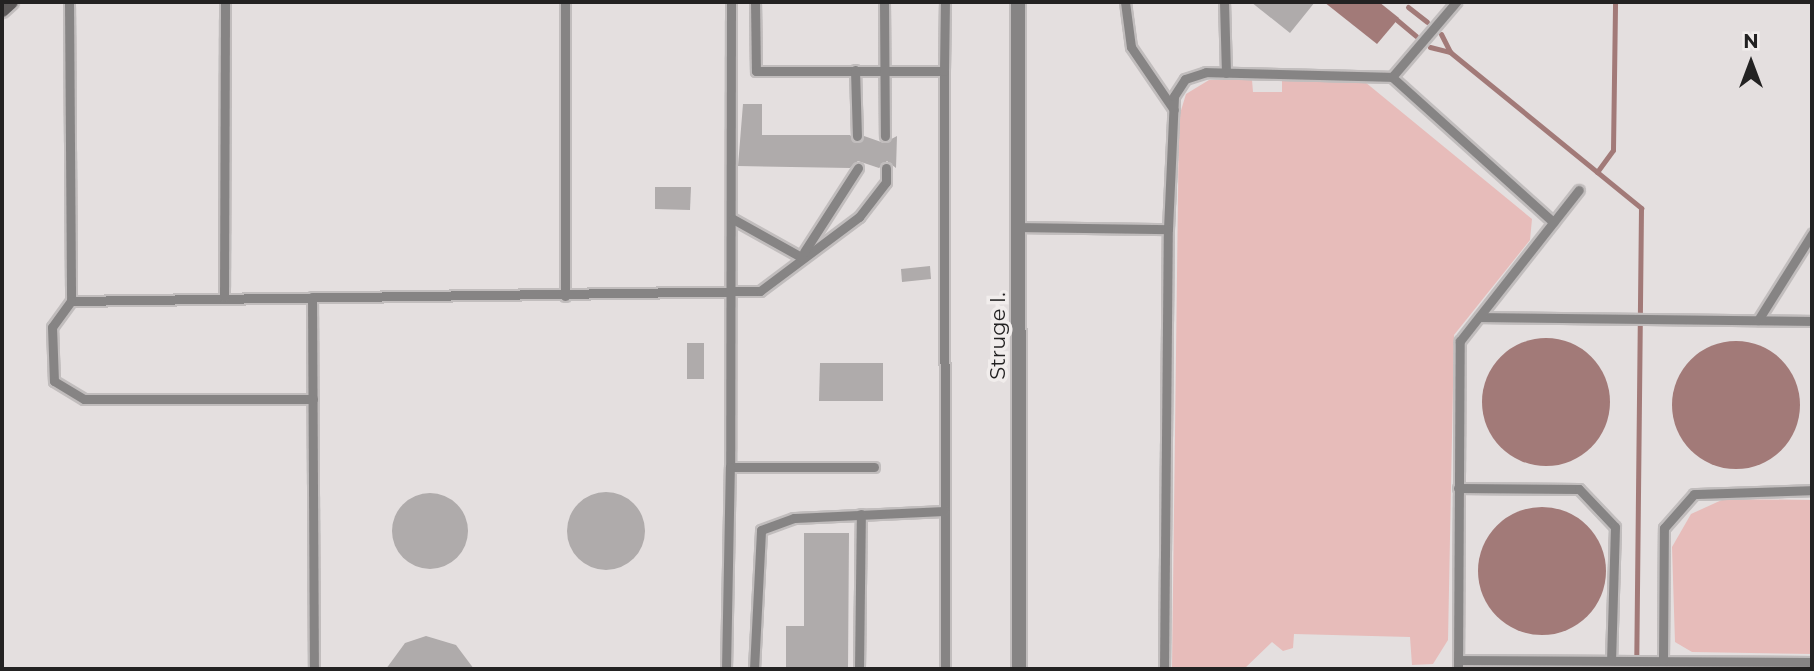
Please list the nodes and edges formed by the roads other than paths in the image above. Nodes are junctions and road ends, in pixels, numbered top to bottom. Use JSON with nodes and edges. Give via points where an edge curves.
{"nodes":[{"id":1,"x":11,"y":2,"type":"edge"},
{"id":2,"x":69,"y":2,"type":"edge"},
{"id":3,"x":225,"y":2,"type":"edge"},
{"id":4,"x":565,"y":2,"type":"edge"},
{"id":5,"x":731,"y":2,"type":"edge"},
{"id":6,"x":755,"y":2,"type":"edge"},
{"id":7,"x":884,"y":2,"type":"edge"},
{"id":8,"x":945,"y":2,"type":"edge"},
{"id":9,"x":1018,"y":2,"type":"edge"},
{"id":10,"x":1125,"y":2,"type":"edge"},
{"id":11,"x":1224,"y":2,"type":"edge"},
{"id":12,"x":1456,"y":2,"type":"edge"},
{"id":13,"x":2,"y":10,"type":"edge"},
{"id":14,"x":855,"y":70,"type":"junction"},
{"id":15,"x":883,"y":71,"type":"junction"},
{"id":16,"x":944,"y":71,"type":"junction"},
{"id":17,"x":1226,"y":73,"type":"junction"},
{"id":18,"x":1391,"y":77,"type":"junction"},
{"id":19,"x":1174,"y":110,"type":"junction"},
{"id":20,"x":857,"y":135,"type":"dead end"},
{"id":21,"x":885,"y":136,"type":"dead end"},
{"id":22,"x":858,"y":168,"type":"dead end"},
{"id":23,"x":886,"y":168,"type":"dead end"},
{"id":24,"x":1579,"y":190,"type":"dead end"},
{"id":25,"x":733,"y":219,"type":"junction"},
{"id":26,"x":1553,"y":222,"type":"junction"},
{"id":27,"x":1019,"y":227,"type":"junction"},
{"id":28,"x":1168,"y":229,"type":"junction"},
{"id":29,"x":1812,"y":234,"type":"edge"},
{"id":30,"x":801,"y":257,"type":"junction"},
{"id":31,"x":730,"y":295,"type":"junction"},
{"id":32,"x":565,"y":296,"type":"junction"},
{"id":33,"x":224,"y":297,"type":"junction"},
{"id":34,"x":312,"y":297,"type":"junction"},
{"id":35,"x":71,"y":301,"type":"junction"},
{"id":36,"x":1480,"y":317,"type":"junction"},
{"id":37,"x":1758,"y":320,"type":"junction"},
{"id":38,"x":1812,"y":321,"type":"edge"},
{"id":39,"x":313,"y":399,"type":"junction"},
{"id":40,"x":730,"y":467,"type":"junction"},
{"id":41,"x":874,"y":467,"type":"dead end"},
{"id":42,"x":1458,"y":488,"type":"junction"},
{"id":43,"x":1812,"y":491,"type":"edge"},
{"id":44,"x":945,"y":511,"type":"junction"},
{"id":45,"x":861,"y":514,"type":"junction"},
{"id":46,"x":1611,"y":660,"type":"junction"},
{"id":47,"x":1663,"y":660,"type":"junction"},
{"id":48,"x":1812,"y":662,"type":"edge"},
{"id":49,"x":1458,"y":665,"type":"edge"},
{"id":50,"x":314,"y":669,"type":"edge"},
{"id":51,"x":726,"y":669,"type":"edge"},
{"id":52,"x":754,"y":669,"type":"edge"},
{"id":53,"x":859,"y":669,"type":"edge"},
{"id":54,"x":946,"y":669,"type":"edge"},
{"id":55,"x":1019,"y":669,"type":"edge"},
{"id":56,"x":1164,"y":669,"type":"edge"}],
"edges":[{"from":1,"to":13,"type":"street"},
{"from":2,"to":35,"type":"lane"},
{"from":3,"to":33,"type":"lane"},
{"from":4,"to":32,"type":"lane"},
{"from":5,"to":25,"type":"lane"},
{"from":6,"to":14,"type":"lane","via":[[756,71]]},
{"from":7,"to":15,"type":"lane"},
{"from":8,"to":16,"type":"lane"},
{"from":9,"to":27,"type":"street","name":"Struge I."},
{"from":10,"to":19,"type":"lane","via":[[1131,47]]},
{"from":11,"to":17,"type":"lane"},
{"from":12,"to":18,"type":"lane"},
{"from":14,"to":15,"type":"lane"},
{"from":14,"to":20,"type":"lane"},
{"from":15,"to":16,"type":"lane"},
{"from":15,"to":21,"type":"lane"},
{"from":16,"to":44,"type":"lane"},
{"from":17,"to":18,"type":"lane"},
{"from":17,"to":19,"type":"lane","via":[[1185,79]]},
{"from":18,"to":26,"type":"lane"},
{"from":19,"to":28,"type":"lane"},
{"from":22,"to":30,"type":"lane"},
{"from":23,"to":30,"type":"lane","via":[[886,182],[859,216]]},
{"from":24,"to":26,"type":"lane"},
{"from":25,"to":30,"type":"lane"},
{"from":25,"to":31,"type":"lane"},
{"from":26,"to":36,"type":"lane"},
{"from":27,"to":28,"type":"lane"},
{"from":27,"to":55,"type":"street","name":"Struge I."},
{"from":28,"to":56,"type":"lane"},
{"from":29,"to":37,"type":"lane"},
{"from":30,"to":31,"type":"lane","via":[[760,291]]},
{"from":31,"to":32,"type":"lane"},
{"from":31,"to":40,"type":"lane"},
{"from":32,"to":34,"type":"lane"},
{"from":33,"to":34,"type":"lane"},
{"from":33,"to":35,"type":"lane"},
{"from":34,"to":39,"type":"lane"},
{"from":35,"to":39,"type":"lane","via":[[52,327],[54,381],[84,399]]},
{"from":36,"to":37,"type":"lane"},
{"from":36,"to":42,"type":"lane","via":[[1460,341]]},
{"from":37,"to":38,"type":"lane"},
{"from":39,"to":50,"type":"lane"},
{"from":40,"to":41,"type":"lane"},
{"from":40,"to":51,"type":"lane"},
{"from":42,"to":46,"type":"lane","via":[[1579,489],[1615,527]]},
{"from":42,"to":49,"type":"lane"},
{"from":43,"to":47,"type":"lane","via":[[1694,495],[1664,528]]},
{"from":44,"to":45,"type":"lane"},
{"from":44,"to":54,"type":"lane"},
{"from":45,"to":52,"type":"lane","via":[[794,518],[761,530]]},
{"from":45,"to":53,"type":"lane"},
{"from":46,"to":47,"type":"lane"},
{"from":46,"to":49,"type":"lane"},
{"from":47,"to":48,"type":"lane"}]}
